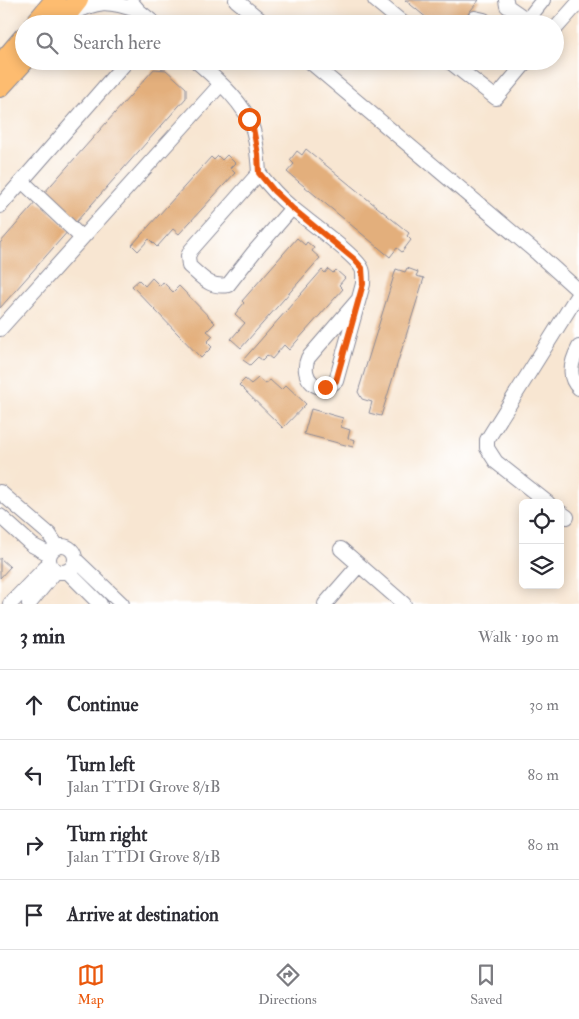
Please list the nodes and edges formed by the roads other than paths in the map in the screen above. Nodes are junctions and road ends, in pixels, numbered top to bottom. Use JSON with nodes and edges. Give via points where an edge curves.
{"nodes":[{"id":1,"x":55,"y":0,"type":"edge"},
{"id":2,"x":236,"y":0,"type":"edge"},
{"id":3,"x":506,"y":0,"type":"edge"},
{"id":4,"x":543,"y":0,"type":"edge"},
{"id":5,"x":87,"y":1,"type":"edge"},
{"id":6,"x":379,"y":1,"type":"edge"},
{"id":7,"x":579,"y":2,"type":"edge"},
{"id":8,"x":134,"y":6,"type":"edge"},
{"id":9,"x":42,"y":15,"type":"edge"},
{"id":10,"x":69,"y":15,"type":"edge"},
{"id":11,"x":144,"y":15,"type":"edge"},
{"id":12,"x":254,"y":15,"type":"edge"},
{"id":13,"x":394,"y":15,"type":"edge"},
{"id":14,"x":520,"y":15,"type":"edge"},
{"id":15,"x":534,"y":15,"type":"edge"},
{"id":16,"x":564,"y":19,"type":"edge"},
{"id":17,"x":15,"y":48,"type":"edge"},
{"id":18,"x":0,"y":65,"type":"edge"},
{"id":19,"x":16,"y":70,"type":"edge"},
{"id":20,"x":119,"y":70,"type":"edge"},
{"id":21,"x":206,"y":70,"type":"edge"},
{"id":22,"x":320,"y":70,"type":"edge"},
{"id":23,"x":460,"y":70,"type":"edge"},
{"id":24,"x":519,"y":70,"type":"edge"},
{"id":25,"x":221,"y":84,"type":"junction"},
{"id":26,"x":0,"y":87,"type":"edge"},
{"id":27,"x":259,"y":173,"type":"junction"},
{"id":28,"x":22,"y":181,"type":"junction"},
{"id":29,"x":0,"y":206,"type":"edge"},
{"id":30,"x":292,"y":208,"type":"junction"},
{"id":31,"x":82,"y":238,"type":"junction"},
{"id":32,"x":579,"y":292,"type":"edge"},
{"id":33,"x":358,"y":300,"type":"junction"},
{"id":34,"x":0,"y":329,"type":"edge"},
{"id":35,"x":579,"y":347,"type":"edge"},
{"id":36,"x":579,"y":388,"type":"edge"},
{"id":37,"x":0,"y":492,"type":"edge"},
{"id":38,"x":543,"y":499,"type":"edge"},
{"id":39,"x":0,"y":516,"type":"edge"},
{"id":40,"x":341,"y":549,"type":"dead end"},
{"id":41,"x":75,"y":559,"type":"junction"},
{"id":42,"x":56,"y":561,"type":"junction"},
{"id":43,"x":359,"y":565,"type":"junction"},
{"id":44,"x":10,"y":604,"type":"edge"},
{"id":45,"x":29,"y":604,"type":"edge"},
{"id":46,"x":100,"y":604,"type":"edge"},
{"id":47,"x":122,"y":604,"type":"edge"},
{"id":48,"x":325,"y":604,"type":"edge"},
{"id":49,"x":404,"y":604,"type":"edge"}],
"edges":[{"from":1,"to":9,"type":"highway"},
{"from":2,"to":12,"type":"street"},
{"from":3,"to":14,"type":"street","via":[[507,6]]},
{"from":4,"to":15,"type":"street"},
{"from":5,"to":8,"type":"street"},
{"from":5,"to":10,"type":"highway"},
{"from":6,"to":13,"type":"street"},
{"from":7,"to":16,"type":"street"},
{"from":8,"to":11,"type":"street"},
{"from":17,"to":18,"type":"highway"},
{"from":19,"to":26,"type":"highway"},
{"from":20,"to":28,"type":"street"},
{"from":21,"to":25,"type":"street"},
{"from":22,"to":32,"type":"street"},
{"from":23,"to":24,"type":"street","via":[[496,98]]},
{"from":25,"to":27,"type":"street","via":[[253,128]]},
{"from":25,"to":31,"type":"street"},
{"from":27,"to":30,"type":"street"},
{"from":27,"to":30,"type":"street","via":[[191,250],[189,266],[212,285],[228,285]]},
{"from":28,"to":29,"type":"street"},
{"from":28,"to":31,"type":"street"},
{"from":30,"to":33,"type":"street","via":[[362,268],[363,284]]},
{"from":31,"to":34,"type":"street"},
{"from":32,"to":38,"type":"street","via":[[487,440],[487,448],[496,462]]},
{"from":33,"to":33,"type":"street","via":[[336,381],[331,386],[318,386],[307,376],[308,358]]},
{"from":35,"to":36,"type":"street","via":[[571,371]]},
{"from":37,"to":42,"type":"street","via":[[49,534]]},
{"from":39,"to":42,"type":"street","via":[[32,545]]},
{"from":40,"to":43,"type":"street"},
{"from":41,"to":42,"type":"street","via":[[71,569]]},
{"from":41,"to":42,"type":"street","via":[[67,547]]},
{"from":41,"to":47,"type":"street"},
{"from":42,"to":44,"type":"street"},
{"from":42,"to":45,"type":"street"},
{"from":42,"to":46,"type":"street"},
{"from":43,"to":48,"type":"street"},
{"from":43,"to":49,"type":"street"}]}
